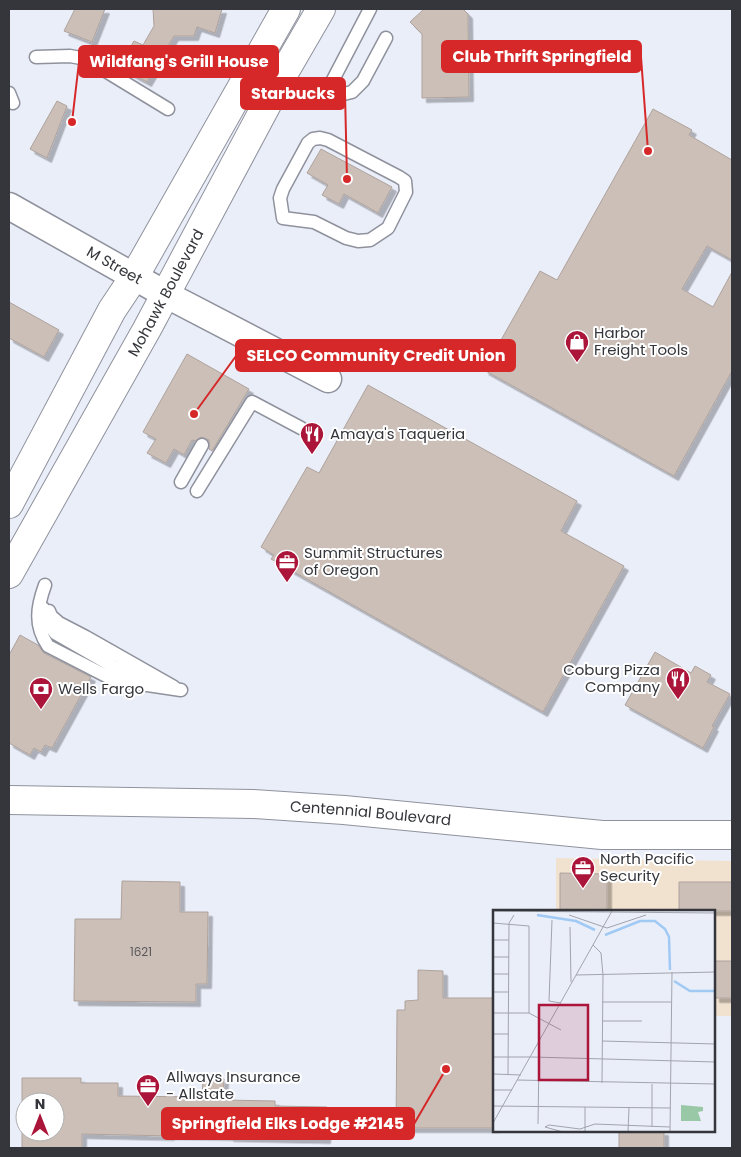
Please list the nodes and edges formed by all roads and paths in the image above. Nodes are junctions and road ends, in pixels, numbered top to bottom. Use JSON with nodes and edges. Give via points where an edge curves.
{"nodes":[{"id":1,"x":286,"y":9,"type":"edge"},
{"id":2,"x":321,"y":9,"type":"edge"},
{"id":3,"x":370,"y":9,"type":"edge"},
{"id":4,"x":386,"y":38,"type":"dead end"},
{"id":5,"x":36,"y":57,"type":"dead end"},
{"id":6,"x":168,"y":109,"type":"dead end"},
{"id":7,"x":9,"y":206,"type":"edge"},
{"id":8,"x":283,"y":218,"type":"joint"},
{"id":9,"x":134,"y":277,"type":"junction"},
{"id":10,"x":166,"y":294,"type":"junction"},
{"id":11,"x":328,"y":379,"type":"dead end"},
{"id":12,"x":301,"y":428,"type":"dead end"},
{"id":13,"x":202,"y":445,"type":"dead end"},
{"id":14,"x":181,"y":482,"type":"dead end"},
{"id":15,"x":197,"y":491,"type":"dead end"},
{"id":16,"x":9,"y":504,"type":"edge"},
{"id":17,"x":9,"y":574,"type":"edge"},
{"id":18,"x":45,"y":585,"type":"joint"},
{"id":19,"x":9,"y":800,"type":"edge"},
{"id":20,"x":732,"y":835,"type":"edge"}],
"edges":[{"from":1,"to":9,"type":"main road"},
{"from":2,"to":10,"type":"main road","name":"Mohawk Boulevard"},
{"from":3,"to":4,"type":"lane","via":[[329,97],[352,92],[363,81]]},
{"from":5,"to":6,"type":"lane","via":[[86,59]]},
{"from":7,"to":9,"type":"street","name":"M Street"},
{"from":8,"to":8,"type":"lane","via":[[314,222],[346,238],[370,240],[388,228],[406,192],[405,181],[328,140],[313,140],[308,143],[283,189],[280,198]]},
{"from":9,"to":10,"type":"street","name":"M Street"},
{"from":9,"to":16,"type":"main road","via":[[112,310]]},
{"from":10,"to":11,"type":"street","name":"M Street"},
{"from":10,"to":17,"type":"main road","name":"Mohawk Boulevard"},
{"from":12,"to":15,"type":"lane","via":[[248,399]]},
{"from":13,"to":14,"type":"lane"},
{"from":18,"to":18,"type":"lane","via":[[46,606],[59,623],[181,690],[114,680],[48,646],[42,636],[38,606]]},
{"from":19,"to":20,"type":"main road","name":"Centennial Boulevard","via":[[253,804],[602,835]]}]}
